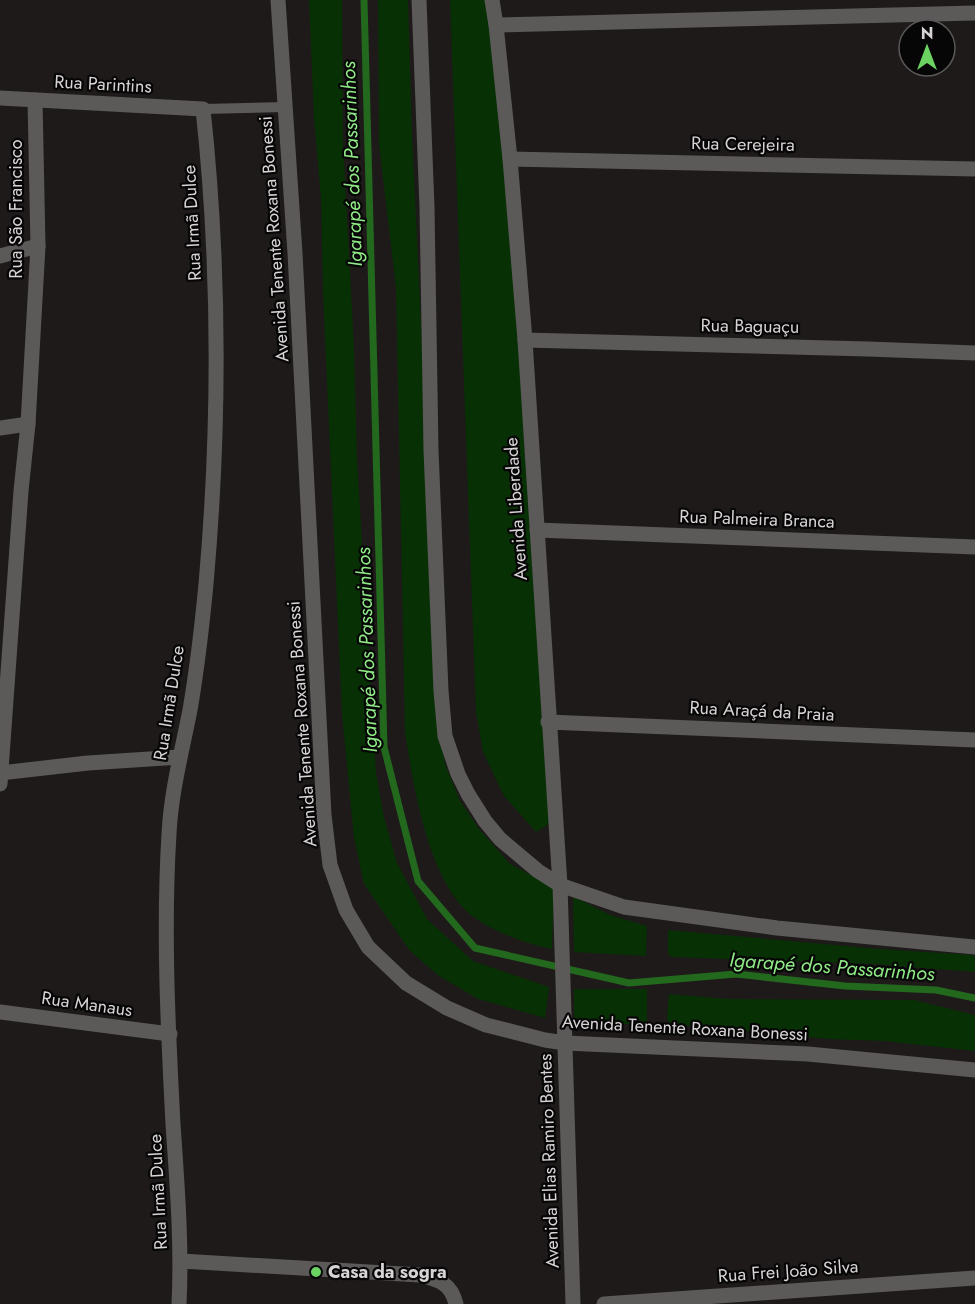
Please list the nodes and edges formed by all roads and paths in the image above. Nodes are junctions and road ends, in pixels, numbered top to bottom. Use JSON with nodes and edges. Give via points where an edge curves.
{"nodes":[{"id":1,"x":278,"y":0,"type":"edge"},
{"id":2,"x":419,"y":0,"type":"edge"},
{"id":3,"x":492,"y":0,"type":"edge"},
{"id":4,"x":975,"y":13,"type":"edge"},
{"id":5,"x":496,"y":25,"type":"junction"},
{"id":6,"x":0,"y":98,"type":"edge"},
{"id":7,"x":35,"y":100,"type":"junction"},
{"id":8,"x":285,"y":107,"type":"junction"},
{"id":9,"x":203,"y":109,"type":"junction"},
{"id":10,"x":510,"y":159,"type":"junction"},
{"id":11,"x":975,"y":169,"type":"edge"},
{"id":12,"x":38,"y":246,"type":"junction"},
{"id":13,"x":0,"y":256,"type":"edge"},
{"id":14,"x":525,"y":340,"type":"junction"},
{"id":15,"x":975,"y":353,"type":"edge"},
{"id":16,"x":28,"y":424,"type":"junction"},
{"id":17,"x":0,"y":428,"type":"edge"},
{"id":18,"x":537,"y":530,"type":"junction"},
{"id":19,"x":975,"y":547,"type":"edge"},
{"id":20,"x":4,"y":664,"type":"edge"},
{"id":21,"x":548,"y":722,"type":"junction"},
{"id":22,"x":975,"y":740,"type":"edge"},
{"id":23,"x":180,"y":757,"type":"junction"},
{"id":24,"x":0,"y":777,"type":"edge"},
{"id":25,"x":560,"y":885,"type":"junction"},
{"id":26,"x":975,"y":947,"type":"edge"},
{"id":27,"x":0,"y":1012,"type":"edge"},
{"id":28,"x":564,"y":1016,"type":"joint"},
{"id":29,"x":170,"y":1034,"type":"junction"},
{"id":30,"x":565,"y":1043,"type":"junction"},
{"id":31,"x":975,"y":1070,"type":"edge"},
{"id":32,"x":181,"y":1262,"type":"junction"},
{"id":33,"x":975,"y":1278,"type":"edge"},
{"id":34,"x":178,"y":1304,"type":"edge"},
{"id":35,"x":456,"y":1304,"type":"edge"},
{"id":36,"x":573,"y":1304,"type":"edge"},
{"id":37,"x":604,"y":1304,"type":"edge"}],
"edges":[{"from":1,"to":8,"type":"street","name":"Avenida Tenente Roxana Bonessi"},
{"from":2,"to":25,"type":"street","via":[[431,450],[445,736],[458,774],[485,821],[516,854]]},
{"from":3,"to":5,"type":"street","name":"Avenida Liberdade"},
{"from":4,"to":5,"type":"street"},
{"from":5,"to":10,"type":"street","name":"Avenida Liberdade"},
{"from":6,"to":7,"type":"street","name":"Rua Parintins"},
{"from":7,"to":9,"type":"street","name":"Rua Parintins"},
{"from":7,"to":12,"type":"street","name":"Rua São Francisco"},
{"from":8,"to":9,"type":"lane"},
{"from":8,"to":30,"type":"street","name":"Avenida Tenente Roxana Bonessi","via":[[330,866],[346,910],[368,947],[406,983],[447,1008],[486,1025]]},
{"from":9,"to":23,"type":"street","name":"Rua Irmã Dulce","via":[[212,192],[218,342],[206,584]]},
{"from":10,"to":11,"type":"street","name":"Rua Cerejeira"},
{"from":10,"to":14,"type":"street","name":"Avenida Liberdade"},
{"from":12,"to":13,"type":"street"},
{"from":12,"to":16,"type":"street","name":"Rua São Francisco"},
{"from":14,"to":15,"type":"street","name":"Rua Baguaçu"},
{"from":14,"to":18,"type":"street","name":"Avenida Liberdade"},
{"from":16,"to":17,"type":"street"},
{"from":16,"to":20,"type":"street","name":"Rua São Francisco"},
{"from":18,"to":19,"type":"street","name":"Rua Palmeira Branca"},
{"from":18,"to":21,"type":"street","name":"Avenida Liberdade"},
{"from":20,"to":24,"type":"street","name":"Rua São Francisco"},
{"from":21,"to":22,"type":"street","name":"Rua Araçá da Praia"},
{"from":21,"to":25,"type":"street","name":"Avenida Liberdade"},
{"from":23,"to":24,"type":"street","via":[[88,763]]},
{"from":23,"to":29,"type":"street","name":"Rua Irmã Dulce","via":[[169,830],[166,904]]},
{"from":25,"to":26,"type":"street","via":[[624,907],[777,928]]},
{"from":25,"to":28,"type":"street","name":"Avenida Liberdade"},
{"from":27,"to":29,"type":"street","name":"Rua Manaus"},
{"from":28,"to":30,"type":"street","name":"Avenida Elias Ramiro Bentes"},
{"from":29,"to":32,"type":"street","name":"Rua Irmã Dulce"},
{"from":30,"to":31,"type":"street","name":"Avenida Tenente Roxana Bonessi","via":[[808,1054]]},
{"from":30,"to":36,"type":"street","name":"Avenida Elias Ramiro Bentes"},
{"from":32,"to":34,"type":"street","name":"Rua Irmã Dulce"},
{"from":32,"to":35,"type":"street","via":[[420,1275],[448,1286]]},
{"from":33,"to":37,"type":"street","name":"Rua Frei João Silva"}]}
